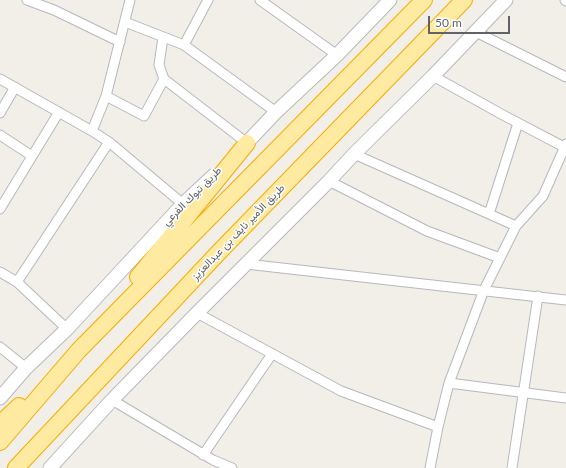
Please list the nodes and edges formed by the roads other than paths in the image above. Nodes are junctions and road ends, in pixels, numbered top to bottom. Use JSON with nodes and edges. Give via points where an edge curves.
{"nodes":[{"id":1,"x":27,"y":0,"type":"edge"},
{"id":2,"x":130,"y":0,"type":"edge"},
{"id":3,"x":208,"y":0,"type":"edge"},
{"id":4,"x":260,"y":0,"type":"edge"},
{"id":5,"x":390,"y":0,"type":"edge"},
{"id":6,"x":424,"y":0,"type":"edge"},
{"id":7,"x":464,"y":0,"type":"edge"},
{"id":8,"x":506,"y":0,"type":"edge"},
{"id":9,"x":125,"y":22,"type":"junction"},
{"id":10,"x":476,"y":32,"type":"junction"},
{"id":11,"x":164,"y":36,"type":"junction"},
{"id":12,"x":120,"y":42,"type":"junction"},
{"id":13,"x":184,"y":44,"type":"junction"},
{"id":14,"x":337,"y":55,"type":"junction"},
{"id":15,"x":433,"y":76,"type":"junction"},
{"id":16,"x":566,"y":77,"type":"edge"},
{"id":17,"x":0,"y":79,"type":"edge"},
{"id":18,"x":164,"y":79,"type":"junction"},
{"id":19,"x":15,"y":87,"type":"junction"},
{"id":20,"x":106,"y":96,"type":"junction"},
{"id":21,"x":59,"y":112,"type":"junction"},
{"id":22,"x":276,"y":112,"type":"junction"},
{"id":23,"x":0,"y":113,"type":"edge"},
{"id":24,"x":518,"y":123,"type":"junction"},
{"id":25,"x":92,"y":131,"type":"junction"},
{"id":26,"x":0,"y":135,"type":"edge"},
{"id":27,"x":109,"y":142,"type":"junction"},
{"id":28,"x":247,"y":143,"type":"junction"},
{"id":29,"x":566,"y":146,"type":"edge"},
{"id":30,"x":354,"y":154,"type":"junction"},
{"id":31,"x":32,"y":156,"type":"junction"},
{"id":32,"x":329,"y":181,"type":"junction"},
{"id":33,"x":183,"y":204,"type":"junction"},
{"id":34,"x":0,"y":209,"type":"edge"},
{"id":35,"x":489,"y":214,"type":"junction"},
{"id":36,"x":516,"y":226,"type":"junction"},
{"id":37,"x":500,"y":258,"type":"junction"},
{"id":38,"x":246,"y":264,"type":"junction"},
{"id":39,"x":0,"y":272,"type":"edge"},
{"id":40,"x":17,"y":282,"type":"junction"},
{"id":41,"x":484,"y":290,"type":"junction"},
{"id":42,"x":538,"y":296,"type":"junction"},
{"id":43,"x":566,"y":300,"type":"edge"},
{"id":44,"x":197,"y":313,"type":"junction"},
{"id":45,"x":67,"y":329,"type":"junction"},
{"id":46,"x":0,"y":347,"type":"edge"},
{"id":47,"x":79,"y":350,"type":"junction"},
{"id":48,"x":272,"y":354,"type":"junction"},
{"id":49,"x":26,"y":368,"type":"junction"},
{"id":50,"x":449,"y":383,"type":"junction"},
{"id":51,"x":523,"y":393,"type":"junction"},
{"id":52,"x":0,"y":398,"type":"edge"},
{"id":53,"x":566,"y":398,"type":"edge"},
{"id":54,"x":112,"y":400,"type":"junction"},
{"id":55,"x":0,"y":424,"type":"edge"},
{"id":56,"x":438,"y":427,"type":"junction"},
{"id":57,"x":0,"y":442,"type":"edge"},
{"id":58,"x":204,"y":455,"type":"junction"},
{"id":59,"x":16,"y":468,"type":"edge"},
{"id":60,"x":50,"y":468,"type":"edge"},
{"id":61,"x":232,"y":468,"type":"edge"},
{"id":62,"x":430,"y":468,"type":"edge"},
{"id":63,"x":512,"y":468,"type":"edge"}],
"edges":[{"from":1,"to":12,"type":"street"},
{"from":2,"to":9,"type":"street"},
{"from":3,"to":13,"type":"street"},
{"from":4,"to":14,"type":"street"},
{"from":5,"to":14,"type":"main road","name":"طريق تبوك الفرعي"},
{"from":6,"to":47,"type":"highway"},
{"from":7,"to":59,"type":"highway","name":"طريق الأمير نايف بن عبدالعزيز","via":[[220,251]]},
{"from":8,"to":10,"type":"main road"},
{"from":9,"to":11,"type":"street"},
{"from":9,"to":12,"type":"street"},
{"from":10,"to":15,"type":"main road"},
{"from":10,"to":16,"type":"street"},
{"from":11,"to":13,"type":"street"},
{"from":11,"to":18,"type":"street","via":[[159,65]]},
{"from":12,"to":20,"type":"street"},
{"from":13,"to":22,"type":"street"},
{"from":14,"to":22,"type":"main road","name":"طريق تبوك الفرعي"},
{"from":15,"to":24,"type":"street"},
{"from":15,"to":30,"type":"main road"},
{"from":17,"to":19,"type":"street"},
{"from":18,"to":20,"type":"street","via":[[144,116]]},
{"from":18,"to":28,"type":"street"},
{"from":19,"to":21,"type":"street"},
{"from":19,"to":23,"type":"street"},
{"from":20,"to":25,"type":"street"},
{"from":21,"to":25,"type":"street"},
{"from":21,"to":31,"type":"street"},
{"from":22,"to":28,"type":"main road","name":"طريق تبوك الفرعي"},
{"from":24,"to":29,"type":"street"},
{"from":24,"to":35,"type":"street"},
{"from":25,"to":27,"type":"street"},
{"from":26,"to":31,"type":"street"},
{"from":27,"to":33,"type":"street"},
{"from":27,"to":40,"type":"street"},
{"from":28,"to":33,"type":"main road","name":"طريق تبوك الفرعي"},
{"from":28,"to":47,"type":"highway"},
{"from":29,"to":36,"type":"street","via":[[543,196]]},
{"from":30,"to":32,"type":"main road"},
{"from":30,"to":35,"type":"street"},
{"from":31,"to":34,"type":"street"},
{"from":32,"to":37,"type":"street","via":[[427,231]]},
{"from":32,"to":38,"type":"main road"},
{"from":33,"to":45,"type":"main road","name":"طريق تبوك الفرعي"},
{"from":35,"to":36,"type":"street"},
{"from":36,"to":37,"type":"street"},
{"from":37,"to":41,"type":"street"},
{"from":38,"to":41,"type":"street"},
{"from":38,"to":44,"type":"main road"},
{"from":39,"to":40,"type":"street"},
{"from":40,"to":45,"type":"street"},
{"from":41,"to":42,"type":"street"},
{"from":41,"to":50,"type":"street"},
{"from":42,"to":43,"type":"street"},
{"from":42,"to":51,"type":"street"},
{"from":44,"to":48,"type":"street"},
{"from":44,"to":54,"type":"main road"},
{"from":45,"to":49,"type":"main road","name":"طريق تبوك الفرعي"},
{"from":46,"to":49,"type":"street"},
{"from":47,"to":55,"type":"highway"},
{"from":47,"to":57,"type":"highway"},
{"from":48,"to":56,"type":"street","via":[[341,391]]},
{"from":48,"to":58,"type":"street"},
{"from":49,"to":52,"type":"main road","name":"طريق تبوك الفرعي"},
{"from":50,"to":51,"type":"street"},
{"from":50,"to":56,"type":"street"},
{"from":51,"to":53,"type":"street"},
{"from":51,"to":63,"type":"street"},
{"from":54,"to":58,"type":"street"},
{"from":54,"to":60,"type":"main road"},
{"from":56,"to":62,"type":"street"},
{"from":58,"to":61,"type":"street"}]}
